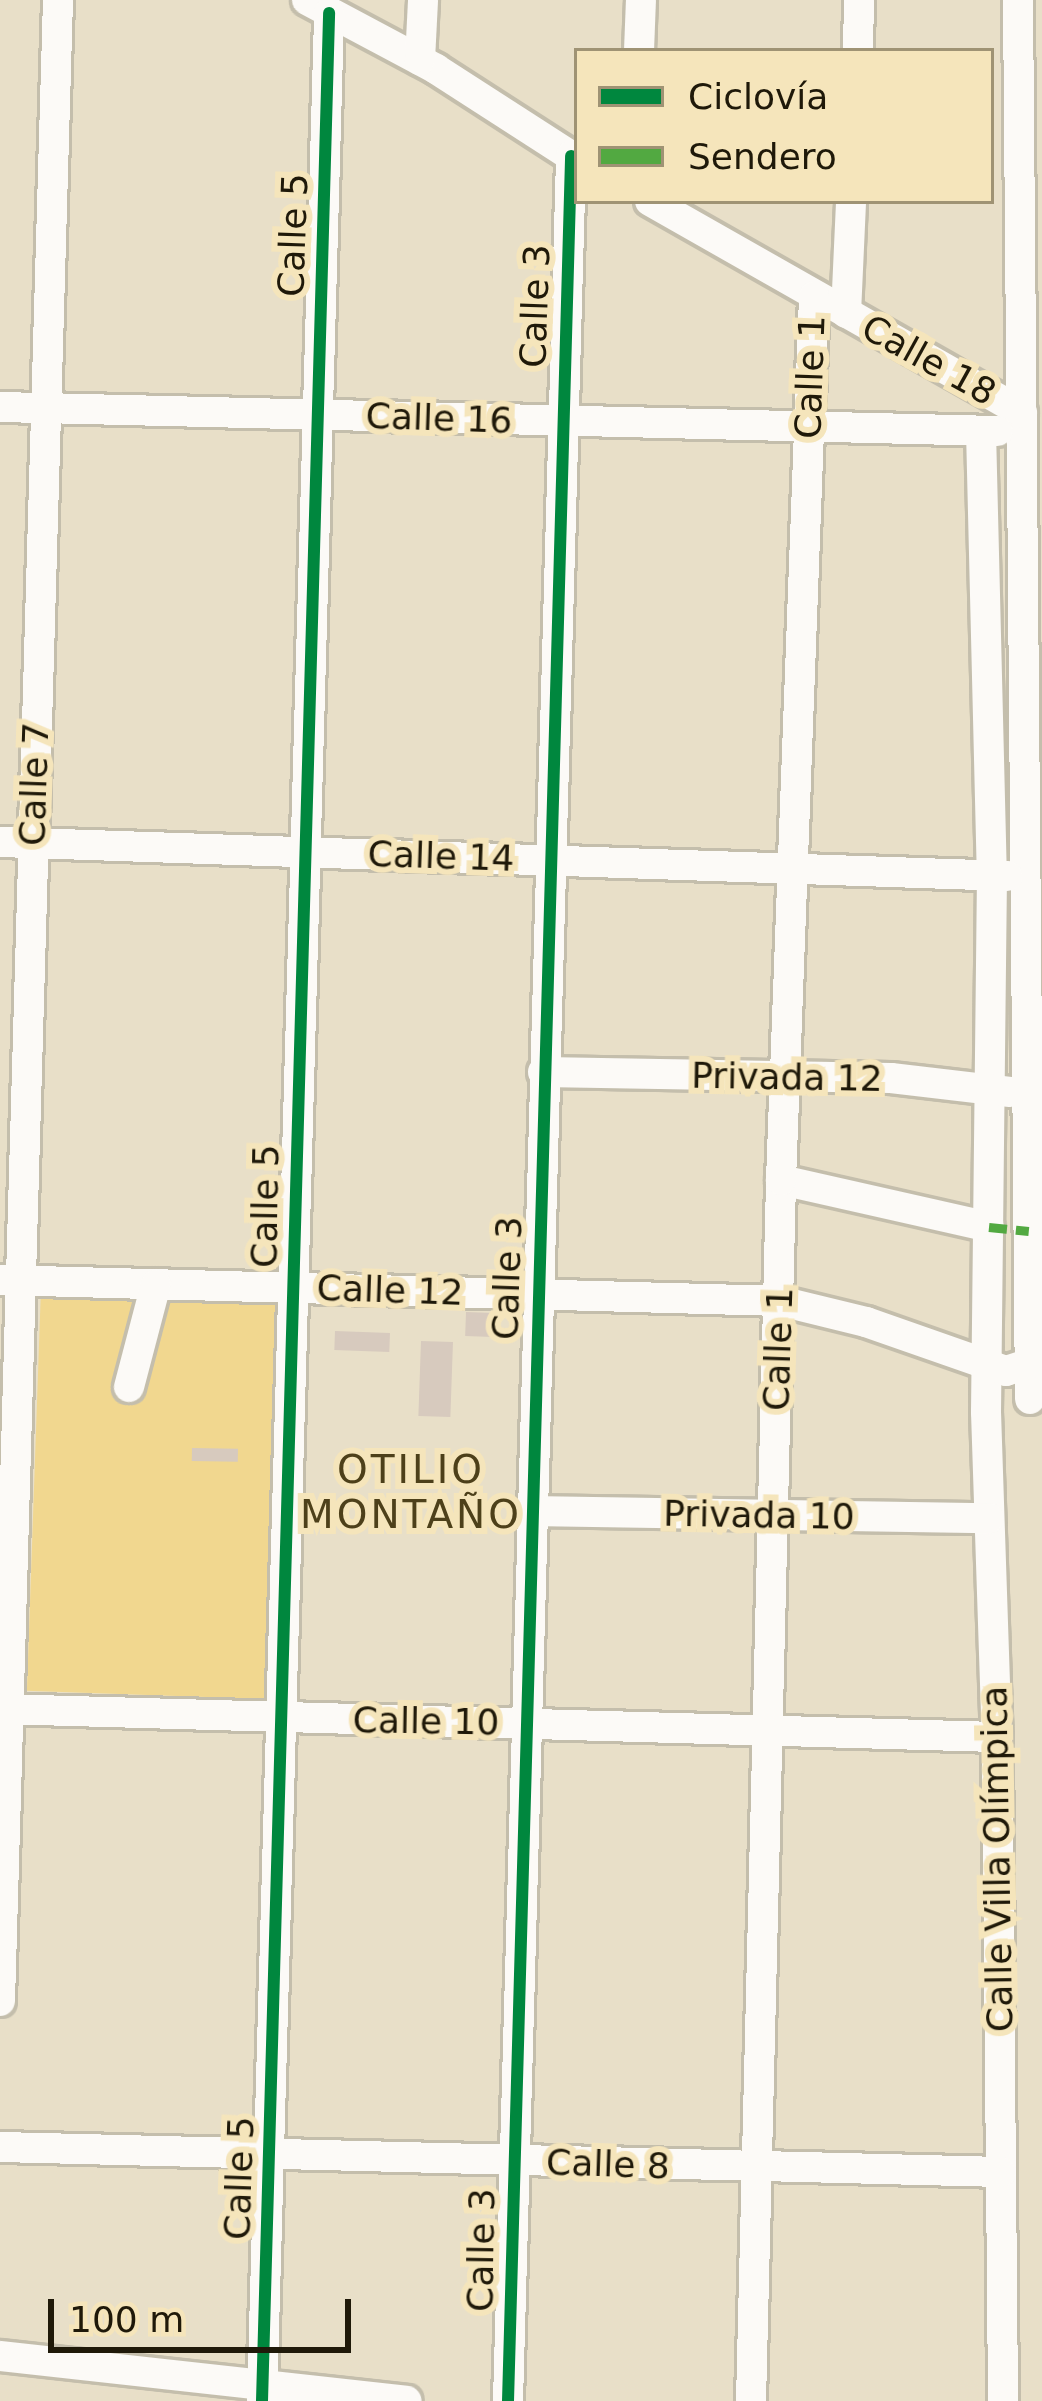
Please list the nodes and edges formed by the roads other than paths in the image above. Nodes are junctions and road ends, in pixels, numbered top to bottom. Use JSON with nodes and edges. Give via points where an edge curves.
{"nodes":[{"id":1,"x":58,"y":0,"type":"edge"},
{"id":2,"x":423,"y":0,"type":"edge"},
{"id":3,"x":641,"y":0,"type":"edge"},
{"id":4,"x":859,"y":0,"type":"edge"},
{"id":5,"x":1018,"y":0,"type":"edge"},
{"id":6,"x":318,"y":7,"type":"edge"},
{"id":7,"x":639,"y":48,"type":"edge"},
{"id":8,"x":858,"y":48,"type":"edge"},
{"id":9,"x":420,"y":60,"type":"junction"},
{"id":10,"x":1018,"y":106,"type":"edge"},
{"id":11,"x":574,"y":158,"type":"edge"},
{"id":12,"x":655,"y":204,"type":"edge"},
{"id":13,"x":851,"y":204,"type":"edge"},
{"id":14,"x":1032,"y":242,"type":"edge"},
{"id":15,"x":814,"y":297,"type":"junction"},
{"id":16,"x":846,"y":313,"type":"junction"},
{"id":17,"x":1032,"y":369,"type":"edge"},
{"id":18,"x":0,"y":407,"type":"edge"},
{"id":19,"x":47,"y":407,"type":"junction"},
{"id":20,"x":317,"y":414,"type":"junction"},
{"id":21,"x":561,"y":422,"type":"junction"},
{"id":22,"x":1022,"y":422,"type":"junction"},
{"id":23,"x":808,"y":428,"type":"junction"},
{"id":24,"x":981,"y":430,"type":"junction"},
{"id":25,"x":1033,"y":502,"type":"edge"},
{"id":26,"x":1033,"y":622,"type":"edge"},
{"id":27,"x":1034,"y":751,"type":"edge"},
{"id":28,"x":0,"y":842,"type":"edge"},
{"id":29,"x":33,"y":842,"type":"junction"},
{"id":30,"x":303,"y":852,"type":"junction"},
{"id":31,"x":550,"y":859,"type":"junction"},
{"id":32,"x":797,"y":865,"type":"junction"},
{"id":33,"x":992,"y":875,"type":"junction"},
{"id":34,"x":1034,"y":878,"type":"edge"},
{"id":35,"x":544,"y":1072,"type":"junction"},
{"id":36,"x":786,"y":1075,"type":"junction"},
{"id":37,"x":992,"y":1087,"type":"junction"},
{"id":38,"x":1036,"y":1098,"type":"edge"},
{"id":39,"x":781,"y":1180,"type":"junction"},
{"id":40,"x":989,"y":1227,"type":"junction"},
{"id":41,"x":1036,"y":1231,"type":"edge"},
{"id":42,"x":10,"y":1280,"type":"edge"},
{"id":43,"x":156,"y":1284,"type":"junction"},
{"id":44,"x":293,"y":1287,"type":"junction"},
{"id":45,"x":537,"y":1294,"type":"junction"},
{"id":46,"x":780,"y":1301,"type":"junction"},
{"id":47,"x":1016,"y":1364,"type":"edge"},
{"id":48,"x":129,"y":1387,"type":"dead end"},
{"id":49,"x":1036,"y":1400,"type":"edge"},
{"id":50,"x":530,"y":1511,"type":"junction"},
{"id":51,"x":773,"y":1516,"type":"junction"},
{"id":52,"x":989,"y":1518,"type":"junction"},
{"id":53,"x":4,"y":1709,"type":"edge"},
{"id":54,"x":281,"y":1718,"type":"junction"},
{"id":55,"x":525,"y":1724,"type":"junction"},
{"id":56,"x":767,"y":1730,"type":"junction"},
{"id":57,"x":997,"y":1737,"type":"junction"},
{"id":58,"x":0,"y":2001,"type":"edge"},
{"id":59,"x":0,"y":2147,"type":"edge"},
{"id":60,"x":269,"y":2154,"type":"junction"},
{"id":61,"x":513,"y":2161,"type":"junction"},
{"id":62,"x":757,"y":2168,"type":"junction"},
{"id":63,"x":1001,"y":2172,"type":"junction"},
{"id":64,"x":0,"y":2356,"type":"edge"},
{"id":65,"x":263,"y":2393,"type":"edge"},
{"id":66,"x":407,"y":2401,"type":"edge"},
{"id":67,"x":508,"y":2401,"type":"edge"},
{"id":68,"x":751,"y":2401,"type":"edge"},
{"id":69,"x":1003,"y":2401,"type":"edge"}],
"edges":[{"from":1,"to":19,"type":"street","name":"Calle 7"},
{"from":2,"to":9,"type":"street"},
{"from":3,"to":7,"type":"street"},
{"from":4,"to":8,"type":"street"},
{"from":5,"to":10,"type":"street","name":"Calle Villa Olímpica"},
{"from":6,"to":9,"type":"street"},
{"from":6,"to":20,"type":"street","name":"Calle 5"},
{"from":9,"to":11,"type":"street"},
{"from":10,"to":14,"type":"street","name":"Calle Villa Olímpica"},
{"from":11,"to":21,"type":"street","name":"Calle 3"},
{"from":12,"to":15,"type":"street","name":"Calle 18"},
{"from":13,"to":16,"type":"street"},
{"from":14,"to":17,"type":"street","name":"Calle Villa Olímpica"},
{"from":15,"to":16,"type":"street","name":"Calle 18"},
{"from":15,"to":23,"type":"street","name":"Calle 1"},
{"from":16,"to":22,"type":"street","name":"Calle 18"},
{"from":17,"to":22,"type":"street","name":"Calle Villa Olímpica"},
{"from":18,"to":19,"type":"street","name":"Calle 16"},
{"from":19,"to":20,"type":"street","name":"Calle 16"},
{"from":19,"to":29,"type":"street","name":"Calle 7"},
{"from":20,"to":21,"type":"street","name":"Calle 16"},
{"from":20,"to":30,"type":"street","name":"Calle 5"},
{"from":21,"to":23,"type":"street","name":"Calle 16"},
{"from":21,"to":31,"type":"street","name":"Calle 3"},
{"from":22,"to":24,"type":"street","name":"Calle 16"},
{"from":22,"to":25,"type":"street","name":"Calle Villa Olímpica"},
{"from":23,"to":24,"type":"street","name":"Calle 16"},
{"from":23,"to":32,"type":"street","name":"Calle 1"},
{"from":24,"to":33,"type":"street"},
{"from":25,"to":26,"type":"street","name":"Calle Villa Olímpica"},
{"from":26,"to":27,"type":"street","name":"Calle Villa Olímpica"},
{"from":27,"to":34,"type":"street","name":"Calle Villa Olímpica"},
{"from":28,"to":29,"type":"street","name":"Calle 14"},
{"from":29,"to":30,"type":"street","name":"Calle 14"},
{"from":29,"to":42,"type":"street","name":"Calle 7"},
{"from":30,"to":31,"type":"street","name":"Calle 14"},
{"from":30,"to":44,"type":"street","name":"Calle 5"},
{"from":31,"to":32,"type":"street","name":"Calle 14"},
{"from":31,"to":35,"type":"street","name":"Calle 3"},
{"from":32,"to":33,"type":"street","name":"Calle 14"},
{"from":32,"to":36,"type":"street","name":"Calle 1"},
{"from":33,"to":34,"type":"street","name":"Calle 14"},
{"from":33,"to":37,"type":"street"},
{"from":34,"to":38,"type":"street","name":"Calle Villa Olímpica"},
{"from":35,"to":36,"type":"street","name":"Privada 12"},
{"from":35,"to":45,"type":"street","name":"Calle 3"},
{"from":36,"to":37,"type":"street","name":"Privada 12"},
{"from":36,"to":39,"type":"street","name":"Calle 1"},
{"from":37,"to":38,"type":"street","name":"Privada 12"},
{"from":37,"to":40,"type":"street"},
{"from":38,"to":41,"type":"street","name":"Calle Villa Olímpica"},
{"from":39,"to":40,"type":"street"},
{"from":39,"to":46,"type":"street","name":"Calle 1"},
{"from":40,"to":47,"type":"street"},
{"from":41,"to":47,"type":"street","name":"Calle Villa Olímpica"},
{"from":42,"to":43,"type":"street","name":"Calle 12"},
{"from":42,"to":53,"type":"street","name":"Calle 7"},
{"from":43,"to":44,"type":"street","name":"Calle 12"},
{"from":43,"to":48,"type":"street"},
{"from":44,"to":45,"type":"street","name":"Calle 12"},
{"from":44,"to":54,"type":"street","name":"Calle 5"},
{"from":45,"to":46,"type":"street","name":"Calle 12"},
{"from":45,"to":50,"type":"street","name":"Calle 3"},
{"from":46,"to":47,"type":"street","name":"Calle 12"},
{"from":46,"to":51,"type":"street","name":"Calle 1"},
{"from":47,"to":49,"type":"street"},
{"from":47,"to":52,"type":"street","name":"Calle Villa Olímpica"},
{"from":50,"to":51,"type":"street","name":"Privada 10"},
{"from":50,"to":55,"type":"street","name":"Calle 3"},
{"from":51,"to":52,"type":"street","name":"Privada 10"},
{"from":51,"to":56,"type":"street","name":"Calle 1"},
{"from":52,"to":57,"type":"street","name":"Calle Villa Olímpica"},
{"from":53,"to":54,"type":"street","name":"Calle 10"},
{"from":53,"to":58,"type":"street","name":"Calle 7"},
{"from":54,"to":55,"type":"street","name":"Calle 10"},
{"from":54,"to":60,"type":"street","name":"Calle 5"},
{"from":55,"to":56,"type":"street","name":"Calle 10"},
{"from":55,"to":61,"type":"street","name":"Calle 3"},
{"from":56,"to":57,"type":"street","name":"Calle 10"},
{"from":56,"to":62,"type":"street","name":"Calle 1"},
{"from":57,"to":63,"type":"street","name":"Calle Villa Olímpica"},
{"from":59,"to":60,"type":"street","name":"Calle 8"},
{"from":60,"to":61,"type":"street","name":"Calle 8"},
{"from":60,"to":65,"type":"street","name":"Calle 5"},
{"from":61,"to":62,"type":"street","name":"Calle 8"},
{"from":61,"to":67,"type":"street","name":"Calle 3"},
{"from":62,"to":63,"type":"street","name":"Calle 8"},
{"from":62,"to":68,"type":"street","name":"Calle 1"},
{"from":63,"to":69,"type":"street","name":"Calle Villa Olímpica"},
{"from":64,"to":65,"type":"street"},
{"from":65,"to":66,"type":"street"}]}
